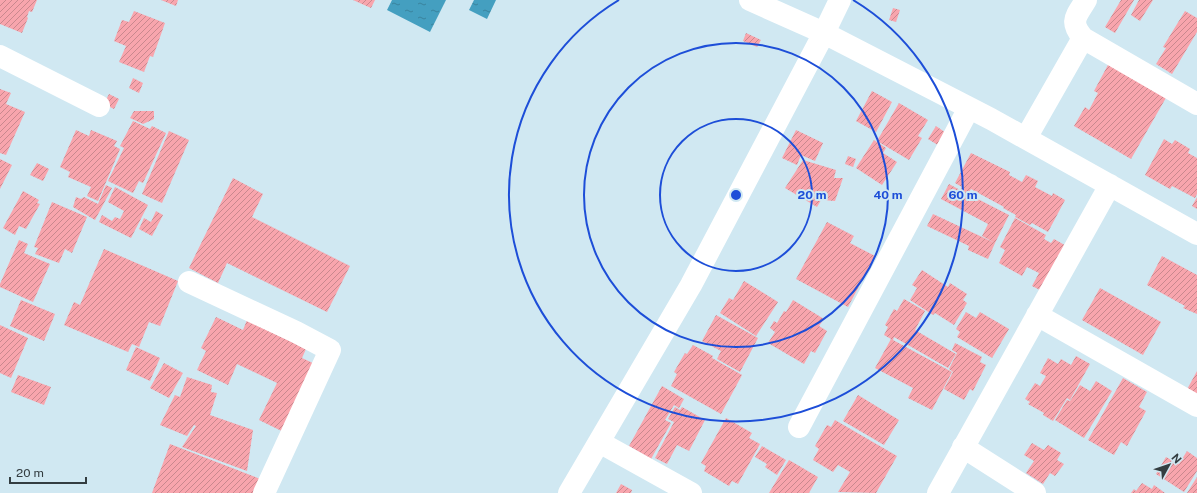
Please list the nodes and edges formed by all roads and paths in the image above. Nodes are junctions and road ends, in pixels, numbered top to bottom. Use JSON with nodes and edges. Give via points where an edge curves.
{"nodes":[{"id":1,"x":750,"y":0,"type":"edge"},
{"id":2,"x":840,"y":0,"type":"edge"},
{"id":3,"x":1086,"y":0,"type":"edge"},
{"id":4,"x":824,"y":33,"type":"junction"},
{"id":5,"x":1083,"y":38,"type":"junction"},
{"id":6,"x":0,"y":56,"type":"edge"},
{"id":7,"x":1197,"y":104,"type":"edge"},
{"id":8,"x":99,"y":106,"type":"dead end"},
{"id":9,"x":969,"y":108,"type":"junction"},
{"id":10,"x":1026,"y":138,"type":"junction"},
{"id":11,"x":1110,"y":185,"type":"junction"},
{"id":12,"x":1197,"y":234,"type":"edge"},
{"id":13,"x":190,"y":282,"type":"dead end"},
{"id":14,"x":1037,"y":315,"type":"junction"},
{"id":15,"x":1197,"y":406,"type":"edge"},
{"id":16,"x":798,"y":427,"type":"dead end"},
{"id":17,"x":599,"y":442,"type":"junction"},
{"id":18,"x":964,"y":447,"type":"junction"},
{"id":19,"x":264,"y":493,"type":"edge"},
{"id":20,"x":569,"y":493,"type":"edge"},
{"id":21,"x":691,"y":493,"type":"edge"},
{"id":22,"x":938,"y":493,"type":"edge"},
{"id":23,"x":1035,"y":493,"type":"edge"}],
"edges":[{"from":1,"to":4,"type":"street"},
{"from":2,"to":4,"type":"street"},
{"from":3,"to":5,"type":"street","via":[[1074,20],[1076,30]]},
{"from":4,"to":9,"type":"street"},
{"from":4,"to":17,"type":"street","via":[[692,285]]},
{"from":5,"to":7,"type":"street"},
{"from":5,"to":10,"type":"street"},
{"from":6,"to":8,"type":"street"},
{"from":9,"to":10,"type":"street"},
{"from":9,"to":16,"type":"street"},
{"from":10,"to":11,"type":"street"},
{"from":11,"to":12,"type":"street"},
{"from":11,"to":14,"type":"street"},
{"from":13,"to":19,"type":"street","via":[[330,350]]},
{"from":14,"to":15,"type":"street"},
{"from":14,"to":18,"type":"street"},
{"from":17,"to":20,"type":"street"},
{"from":17,"to":21,"type":"street"},
{"from":18,"to":22,"type":"street"},
{"from":18,"to":23,"type":"street"}]}
